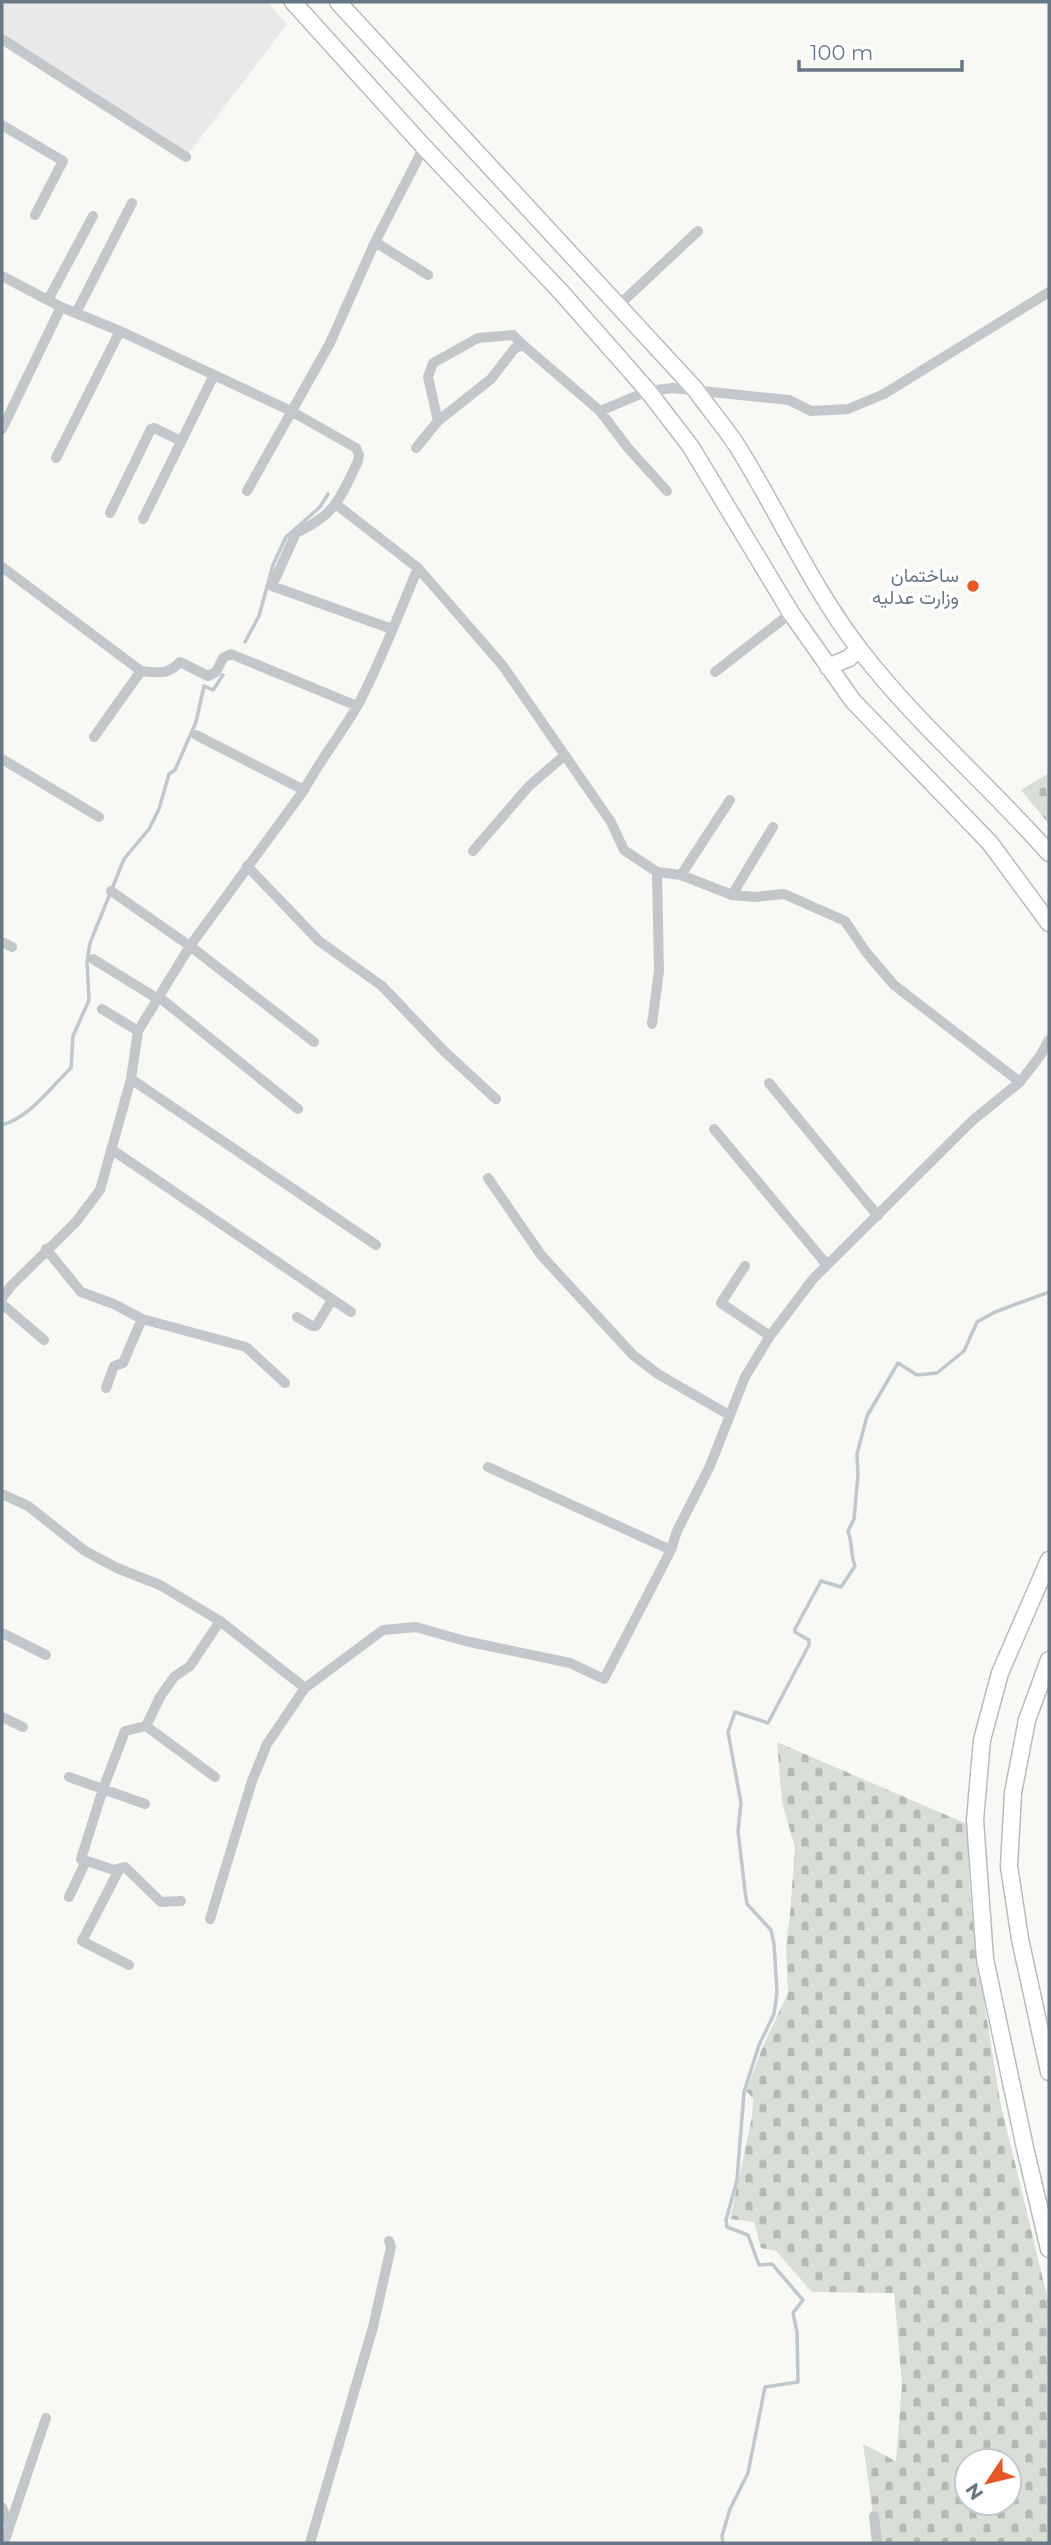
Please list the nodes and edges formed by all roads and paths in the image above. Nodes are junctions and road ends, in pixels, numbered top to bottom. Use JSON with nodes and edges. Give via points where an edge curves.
{"nodes":[{"id":1,"x":293,"y":2,"type":"edge"},
{"id":2,"x":338,"y":2,"type":"edge"},
{"id":3,"x":2,"y":39,"type":"edge"},
{"id":4,"x":3,"y":129,"type":"edge"},
{"id":5,"x":424,"y":148,"type":"junction"},
{"id":6,"x":187,"y":157,"type":"dead end"},
{"id":7,"x":132,"y":203,"type":"dead end"},
{"id":8,"x":35,"y":215,"type":"dead end"},
{"id":9,"x":93,"y":216,"type":"dead end"},
{"id":10,"x":698,"y":231,"type":"dead end"},
{"id":11,"x":376,"y":242,"type":"junction"},
{"id":12,"x":428,"y":275,"type":"dead end"},
{"id":13,"x":2,"y":276,"type":"edge"},
{"id":14,"x":1049,"y":292,"type":"edge"},
{"id":15,"x":48,"y":300,"type":"junction"},
{"id":16,"x":619,"y":305,"type":"junction"},
{"id":17,"x":61,"y":307,"type":"junction"},
{"id":18,"x":76,"y":313,"type":"junction"},
{"id":19,"x":120,"y":331,"type":"junction"},
{"id":20,"x":523,"y":345,"type":"junction"},
{"id":21,"x":214,"y":375,"type":"junction"},
{"id":22,"x":695,"y":388,"type":"junction"},
{"id":23,"x":648,"y":391,"type":"junction"},
{"id":24,"x":291,"y":411,"type":"junction"},
{"id":25,"x":600,"y":411,"type":"junction"},
{"id":26,"x":438,"y":421,"type":"junction"},
{"id":27,"x":2,"y":429,"type":"edge"},
{"id":28,"x":181,"y":441,"type":"junction"},
{"id":29,"x":416,"y":448,"type":"dead end"},
{"id":30,"x":56,"y":458,"type":"dead end"},
{"id":31,"x":247,"y":491,"type":"dead end"},
{"id":32,"x":667,"y":491,"type":"dead end"},
{"id":33,"x":337,"y":505,"type":"junction"},
{"id":34,"x":110,"y":513,"type":"dead end"},
{"id":35,"x":143,"y":519,"type":"dead end"},
{"id":36,"x":2,"y":567,"type":"edge"},
{"id":37,"x":418,"y":568,"type":"junction"},
{"id":38,"x":791,"y":613,"type":"junction"},
{"id":39,"x":393,"y":629,"type":"junction"},
{"id":40,"x":859,"y":649,"type":"junction"},
{"id":41,"x":828,"y":667,"type":"junction"},
{"id":42,"x":141,"y":671,"type":"junction"},
{"id":43,"x":715,"y":672,"type":"dead end"},
{"id":44,"x":357,"y":706,"type":"junction"},
{"id":45,"x":196,"y":736,"type":"dead end"},
{"id":46,"x":94,"y":737,"type":"dead end"},
{"id":47,"x":565,"y":755,"type":"junction"},
{"id":48,"x":2,"y":759,"type":"edge"},
{"id":49,"x":304,"y":790,"type":"junction"},
{"id":50,"x":730,"y":800,"type":"dead end"},
{"id":51,"x":99,"y":817,"type":"dead end"},
{"id":52,"x":773,"y":827,"type":"dead end"},
{"id":53,"x":473,"y":851,"type":"dead end"},
{"id":54,"x":1049,"y":853,"type":"edge"},
{"id":55,"x":247,"y":866,"type":"junction"},
{"id":56,"x":657,"y":872,"type":"junction"},
{"id":57,"x":681,"y":875,"type":"junction"},
{"id":58,"x":111,"y":891,"type":"dead end"},
{"id":59,"x":732,"y":895,"type":"junction"},
{"id":60,"x":1049,"y":923,"type":"edge"},
{"id":61,"x":190,"y":946,"type":"junction"},
{"id":62,"x":93,"y":959,"type":"dead end"},
{"id":63,"x":158,"y":998,"type":"junction"},
{"id":64,"x":102,"y":1009,"type":"dead end"},
{"id":65,"x":652,"y":1024,"type":"dead end"},
{"id":66,"x":138,"y":1031,"type":"junction"},
{"id":67,"x":1049,"y":1040,"type":"edge"},
{"id":68,"x":314,"y":1042,"type":"dead end"},
{"id":69,"x":131,"y":1079,"type":"junction"},
{"id":70,"x":1020,"y":1082,"type":"junction"},
{"id":71,"x":769,"y":1083,"type":"dead end"},
{"id":72,"x":496,"y":1099,"type":"dead end"},
{"id":73,"x":298,"y":1110,"type":"dead end"},
{"id":74,"x":714,"y":1129,"type":"dead end"},
{"id":75,"x":111,"y":1149,"type":"junction"},
{"id":76,"x":488,"y":1178,"type":"dead end"},
{"id":77,"x":878,"y":1216,"type":"junction"},
{"id":78,"x":376,"y":1245,"type":"dead end"},
{"id":79,"x":46,"y":1250,"type":"junction"},
{"id":80,"x":827,"y":1265,"type":"junction"},
{"id":81,"x":745,"y":1266,"type":"dead end"},
{"id":82,"x":2,"y":1298,"type":"edge"},
{"id":83,"x":332,"y":1300,"type":"junction"},
{"id":84,"x":2,"y":1304,"type":"edge"},
{"id":85,"x":351,"y":1312,"type":"dead end"},
{"id":86,"x":297,"y":1317,"type":"dead end"},
{"id":87,"x":142,"y":1319,"type":"junction"},
{"id":88,"x":770,"y":1336,"type":"junction"},
{"id":89,"x":44,"y":1340,"type":"dead end"},
{"id":90,"x":285,"y":1382,"type":"dead end"},
{"id":91,"x":106,"y":1388,"type":"dead end"},
{"id":92,"x":729,"y":1415,"type":"junction"},
{"id":93,"x":488,"y":1467,"type":"dead end"},
{"id":94,"x":2,"y":1494,"type":"edge"},
{"id":95,"x":671,"y":1550,"type":"junction"},
{"id":96,"x":1049,"y":1560,"type":"edge"},
{"id":97,"x":220,"y":1621,"type":"junction"},
{"id":98,"x":2,"y":1633,"type":"edge"},
{"id":99,"x":46,"y":1655,"type":"dead end"},
{"id":100,"x":1049,"y":1660,"type":"edge"},
{"id":101,"x":305,"y":1688,"type":"junction"},
{"id":102,"x":1042,"y":1698,"type":"edge"},
{"id":103,"x":2,"y":1717,"type":"edge"},
{"id":104,"x":146,"y":1726,"type":"junction"},
{"id":105,"x":23,"y":1727,"type":"dead end"},
{"id":106,"x":69,"y":1777,"type":"dead end"},
{"id":107,"x":215,"y":1777,"type":"dead end"},
{"id":108,"x":103,"y":1789,"type":"junction"},
{"id":109,"x":145,"y":1804,"type":"dead end"},
{"id":110,"x":81,"y":1859,"type":"junction"},
{"id":111,"x":120,"y":1868,"type":"junction"},
{"id":112,"x":69,"y":1897,"type":"dead end"},
{"id":113,"x":181,"y":1901,"type":"dead end"},
{"id":114,"x":210,"y":1919,"type":"dead end"},
{"id":115,"x":129,"y":1965,"type":"dead end"},
{"id":116,"x":1049,"y":2072,"type":"edge"},
{"id":117,"x":389,"y":2241,"type":"dead end"},
{"id":118,"x":1049,"y":2249,"type":"edge"},
{"id":119,"x":46,"y":2418,"type":"dead end"},
{"id":120,"x":2,"y":2507,"type":"edge"},
{"id":121,"x":874,"y":2516,"type":"dead end"},
{"id":122,"x":9,"y":2526,"type":"junction"},
{"id":123,"x":4,"y":2543,"type":"edge"},
{"id":124,"x":310,"y":2543,"type":"edge"},
{"id":125,"x":877,"y":2543,"type":"edge"}],
"edges":[{"from":1,"to":5,"type":"street"},
{"from":2,"to":16,"type":"street"},
{"from":3,"to":6,"type":"street"},
{"from":4,"to":8,"type":"street","via":[[64,161]]},
{"from":5,"to":11,"type":"street"},
{"from":5,"to":23,"type":"street"},
{"from":7,"to":18,"type":"street"},
{"from":9,"to":15,"type":"street"},
{"from":10,"to":16,"type":"street"},
{"from":11,"to":12,"type":"street"},
{"from":11,"to":24,"type":"street","via":[[330,343]]},
{"from":13,"to":15,"type":"street"},
{"from":14,"to":22,"type":"street","via":[[884,394],[848,409],[811,411],[789,400]]},
{"from":15,"to":17,"type":"street"},
{"from":16,"to":22,"type":"street"},
{"from":17,"to":18,"type":"street"},
{"from":17,"to":27,"type":"street"},
{"from":18,"to":19,"type":"street"},
{"from":19,"to":21,"type":"street"},
{"from":19,"to":30,"type":"street"},
{"from":20,"to":25,"type":"street"},
{"from":20,"to":26,"type":"street","via":[[515,348],[491,379]]},
{"from":20,"to":26,"type":"street","via":[[513,335],[478,338],[433,363],[428,377]]},
{"from":21,"to":24,"type":"street"},
{"from":21,"to":28,"type":"street"},
{"from":22,"to":23,"type":"street"},
{"from":22,"to":40,"type":"street","via":[[738,447],[822,595]]},
{"from":23,"to":25,"type":"street"},
{"from":23,"to":38,"type":"street","via":[[691,447]]},
{"from":24,"to":31,"type":"street"},
{"from":24,"to":33,"type":"street","via":[[356,448],[358,461]]},
{"from":25,"to":32,"type":"street"},
{"from":26,"to":29,"type":"street"},
{"from":28,"to":34,"type":"street","via":[[151,429]]},
{"from":28,"to":35,"type":"street"},
{"from":33,"to":37,"type":"street"},
{"from":33,"to":39,"type":"street","via":[[296,533],[272,586]]},
{"from":36,"to":42,"type":"street"},
{"from":37,"to":39,"type":"street"},
{"from":37,"to":47,"type":"street","via":[[503,666]]},
{"from":38,"to":41,"type":"street"},
{"from":38,"to":43,"type":"street"},
{"from":39,"to":44,"type":"street"},
{"from":40,"to":41,"type":"street"},
{"from":40,"to":54,"type":"street"},
{"from":41,"to":60,"type":"street","via":[[853,701],[990,843]]},
{"from":42,"to":44,"type":"street","via":[[172,671],[180,662],[208,676],[231,654]]},
{"from":42,"to":46,"type":"street"},
{"from":44,"to":49,"type":"street"},
{"from":45,"to":49,"type":"street"},
{"from":47,"to":53,"type":"street","via":[[529,786]]},
{"from":47,"to":56,"type":"street","via":[[611,822],[624,850]]},
{"from":48,"to":51,"type":"street"},
{"from":49,"to":55,"type":"street"},
{"from":50,"to":57,"type":"street"},
{"from":52,"to":59,"type":"street"},
{"from":55,"to":61,"type":"street"},
{"from":55,"to":72,"type":"street","via":[[319,941],[382,986]]},
{"from":56,"to":57,"type":"street"},
{"from":56,"to":65,"type":"street","via":[[659,971]]},
{"from":57,"to":59,"type":"street"},
{"from":58,"to":61,"type":"street"},
{"from":59,"to":70,"type":"street","via":[[784,894],[845,921],[894,985]]},
{"from":61,"to":63,"type":"street"},
{"from":61,"to":68,"type":"street"},
{"from":62,"to":63,"type":"street"},
{"from":63,"to":66,"type":"street"},
{"from":63,"to":73,"type":"street"},
{"from":64,"to":66,"type":"street"},
{"from":66,"to":69,"type":"street"},
{"from":67,"to":70,"type":"street"},
{"from":69,"to":75,"type":"street"},
{"from":69,"to":78,"type":"street"},
{"from":70,"to":77,"type":"street","via":[[973,1120]]},
{"from":71,"to":77,"type":"street"},
{"from":74,"to":80,"type":"street"},
{"from":75,"to":79,"type":"street","via":[[100,1190]]},
{"from":75,"to":83,"type":"street"},
{"from":76,"to":92,"type":"street","via":[[541,1255],[634,1354],[658,1374]]},
{"from":77,"to":80,"type":"street"},
{"from":79,"to":82,"type":"street"},
{"from":79,"to":87,"type":"street","via":[[78,1291]]},
{"from":80,"to":88,"type":"street"},
{"from":81,"to":88,"type":"street","via":[[721,1303]]},
{"from":83,"to":85,"type":"street"},
{"from":83,"to":86,"type":"street","via":[[316,1326]]},
{"from":84,"to":89,"type":"street"},
{"from":87,"to":90,"type":"street","via":[[246,1347]]},
{"from":87,"to":91,"type":"street","via":[[123,1363],[114,1366]]},
{"from":88,"to":92,"type":"street"},
{"from":92,"to":95,"type":"street"},
{"from":93,"to":95,"type":"street"},
{"from":94,"to":97,"type":"street","via":[[28,1506],[85,1551],[160,1585]]},
{"from":95,"to":101,"type":"street","via":[[604,1679],[570,1663],[416,1627],[383,1630]]},
{"from":96,"to":118,"type":"street","via":[[1000,1673],[982,1740],[975,1804],[985,1959]]},
{"from":97,"to":101,"type":"street"},
{"from":97,"to":104,"type":"street","via":[[190,1666],[174,1677]]},
{"from":98,"to":99,"type":"street"},
{"from":100,"to":102,"type":"street"},
{"from":101,"to":114,"type":"street","via":[[267,1744]]},
{"from":102,"to":116,"type":"street","via":[[1027,1720],[1013,1793],[1009,1866]]},
{"from":103,"to":105,"type":"street"},
{"from":104,"to":107,"type":"street"},
{"from":104,"to":108,"type":"street","via":[[125,1731]]},
{"from":106,"to":108,"type":"street"},
{"from":108,"to":109,"type":"street"},
{"from":108,"to":110,"type":"street"},
{"from":110,"to":111,"type":"street"},
{"from":110,"to":112,"type":"street","via":[[85,1863]]},
{"from":111,"to":113,"type":"street","via":[[125,1867],[161,1902]]},
{"from":111,"to":115,"type":"street","via":[[82,1941]]},
{"from":117,"to":124,"type":"street","via":[[373,2327]]},
{"from":119,"to":122,"type":"street"},
{"from":120,"to":122,"type":"street"},
{"from":121,"to":125,"type":"street"},
{"from":122,"to":123,"type":"street"}]}
